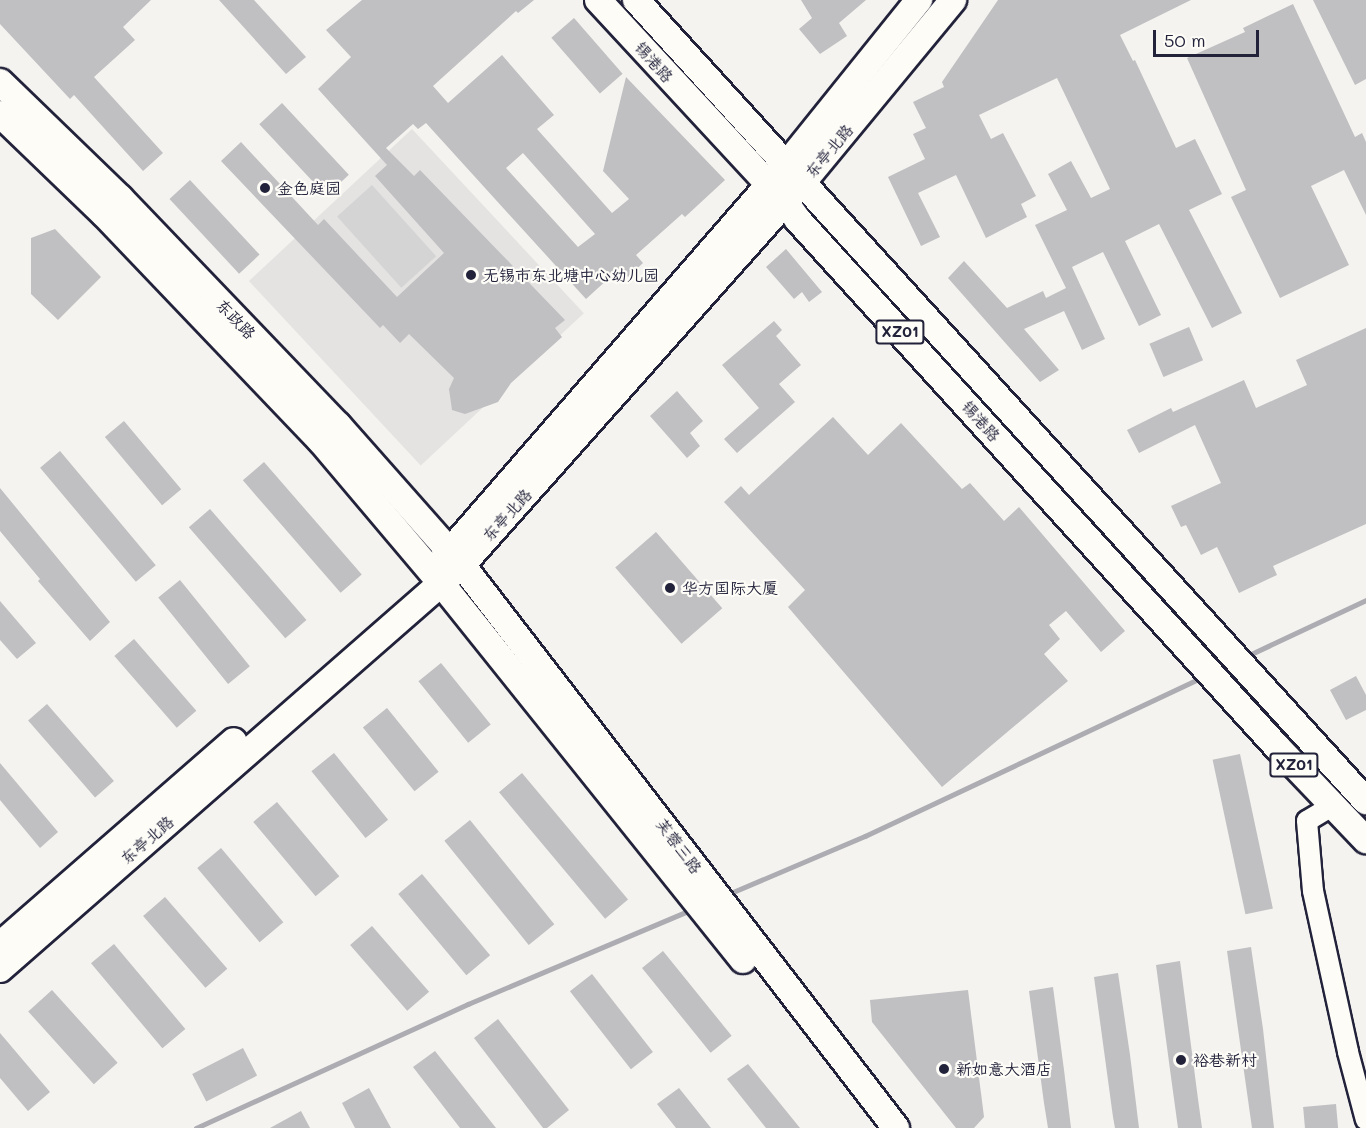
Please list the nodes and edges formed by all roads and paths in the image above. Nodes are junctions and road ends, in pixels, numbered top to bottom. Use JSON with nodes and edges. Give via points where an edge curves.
{"nodes":[{"id":1,"x":598,"y":0,"type":"edge"},
{"id":2,"x":636,"y":0,"type":"edge"},
{"id":3,"x":919,"y":0,"type":"edge"},
{"id":4,"x":953,"y":0,"type":"edge"},
{"id":5,"x":0,"y":82,"type":"edge"},
{"id":6,"x":0,"y":114,"type":"edge"},
{"id":7,"x":795,"y":173,"type":"junction"},
{"id":8,"x":777,"y":194,"type":"junction"},
{"id":9,"x":456,"y":559,"type":"junction"},
{"id":10,"x":435,"y":577,"type":"junction"},
{"id":11,"x":1366,"y":801,"type":"edge"},
{"id":12,"x":1332,"y":806,"type":"junction"},
{"id":13,"x":1366,"y":840,"type":"edge"},
{"id":14,"x":683,"y":868,"type":"junction"},
{"id":15,"x":733,"y":932,"type":"junction"},
{"id":16,"x":0,"y":945,"type":"edge"},
{"id":17,"x":0,"y":969,"type":"edge"},
{"id":18,"x":1366,"y":1120,"type":"edge"},
{"id":19,"x":874,"y":1128,"type":"edge"},
{"id":20,"x":896,"y":1128,"type":"edge"}],
"edges":[{"from":1,"to":8,"type":"main road","name":"锡港路","number":"XZ01"},
{"from":2,"to":7,"type":"main road","name":"锡港路","number":"XZ01"},
{"from":3,"to":7,"type":"main road","name":"东亭北路"},
{"from":4,"to":7,"type":"main road","name":"东亭北路"},
{"from":5,"to":9,"type":"main road","name":"东政路","via":[[120,198],[338,425]]},
{"from":6,"to":10,"type":"main road","name":"东政路","via":[[104,214],[321,441]]},
{"from":7,"to":8,"type":"main road","name":"东亭北路"},
{"from":7,"to":11,"type":"main road","name":"锡港路","number":"XZ01"},
{"from":8,"to":9,"type":"main road","name":"东亭北路"},
{"from":8,"to":12,"type":"main road","name":"锡港路","number":"XZ01"},
{"from":9,"to":10,"type":"main road","name":"东亭北路"},
{"from":9,"to":14,"type":"main road","name":"芙蓉三路"},
{"from":10,"to":14,"type":"main road","name":"芙蓉三路"},
{"from":10,"to":16,"type":"main road","name":"东亭北路"},
{"from":10,"to":17,"type":"main road","name":"东亭北路"},
{"from":12,"to":13,"type":"main road","name":"锡港路","number":"XZ01"},
{"from":12,"to":18,"type":"street","via":[[1307,821],[1313,891]]},
{"from":14,"to":15,"type":"main road","name":"芙蓉三路"},
{"from":15,"to":19,"type":"main road","name":"芙蓉三路"},
{"from":15,"to":20,"type":"main road","name":"芙蓉三路"}]}
